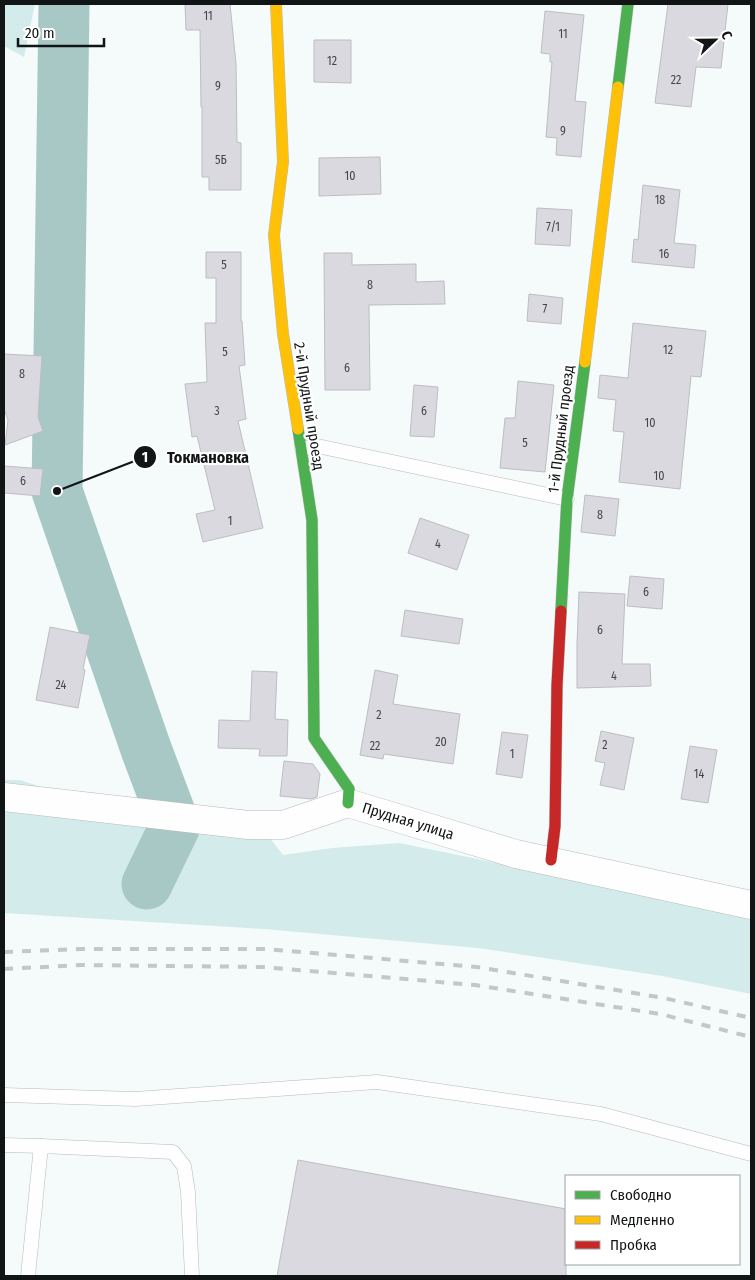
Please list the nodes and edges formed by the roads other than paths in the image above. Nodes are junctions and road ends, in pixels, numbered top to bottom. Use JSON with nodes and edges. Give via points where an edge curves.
{"nodes":[{"id":1,"x":276,"y":4,"type":"edge"},
{"id":2,"x":628,"y":4,"type":"edge"},
{"id":3,"x":302,"y":448,"type":"junction"},
{"id":4,"x":567,"y":499,"type":"junction"},
{"id":5,"x":4,"y":796,"type":"edge"},
{"id":6,"x":348,"y":803,"type":"junction"},
{"id":7,"x":551,"y":860,"type":"junction"},
{"id":8,"x":751,"y":905,"type":"edge"},
{"id":9,"x":4,"y":1095,"type":"edge"},
{"id":10,"x":4,"y":1145,"type":"edge"},
{"id":11,"x":42,"y":1146,"type":"junction"},
{"id":12,"x":751,"y":1154,"type":"edge"},
{"id":13,"x":28,"y":1276,"type":"edge"},
{"id":14,"x":192,"y":1276,"type":"edge"}],
"edges":[{"from":1,"to":3,"type":"street","name":"2-й Прудный проезд","via":[[283,162],[274,235],[283,334]]},
{"from":2,"to":4,"type":"street","name":"1-й Прудный проезд"},
{"from":3,"to":4,"type":"lane","via":[[322,448]]},
{"from":3,"to":6,"type":"street","name":"2-й Прудный проезд","via":[[312,520],[314,738],[348,788]]},
{"from":4,"to":7,"type":"street","name":"1-й Прудный проезд"},
{"from":5,"to":6,"type":"street","name":"Прудная улица","via":[[248,825],[283,825]]},
{"from":6,"to":7,"type":"street","name":"Прудная улица","via":[[516,854]]},
{"from":7,"to":8,"type":"street","name":"Прудная улица"},
{"from":9,"to":12,"type":"lane","via":[[135,1099],[377,1082],[600,1114]]},
{"from":10,"to":11,"type":"lane"},
{"from":11,"to":13,"type":"lane"},
{"from":11,"to":14,"type":"lane","via":[[173,1152],[184,1166],[188,1192]]}]}
